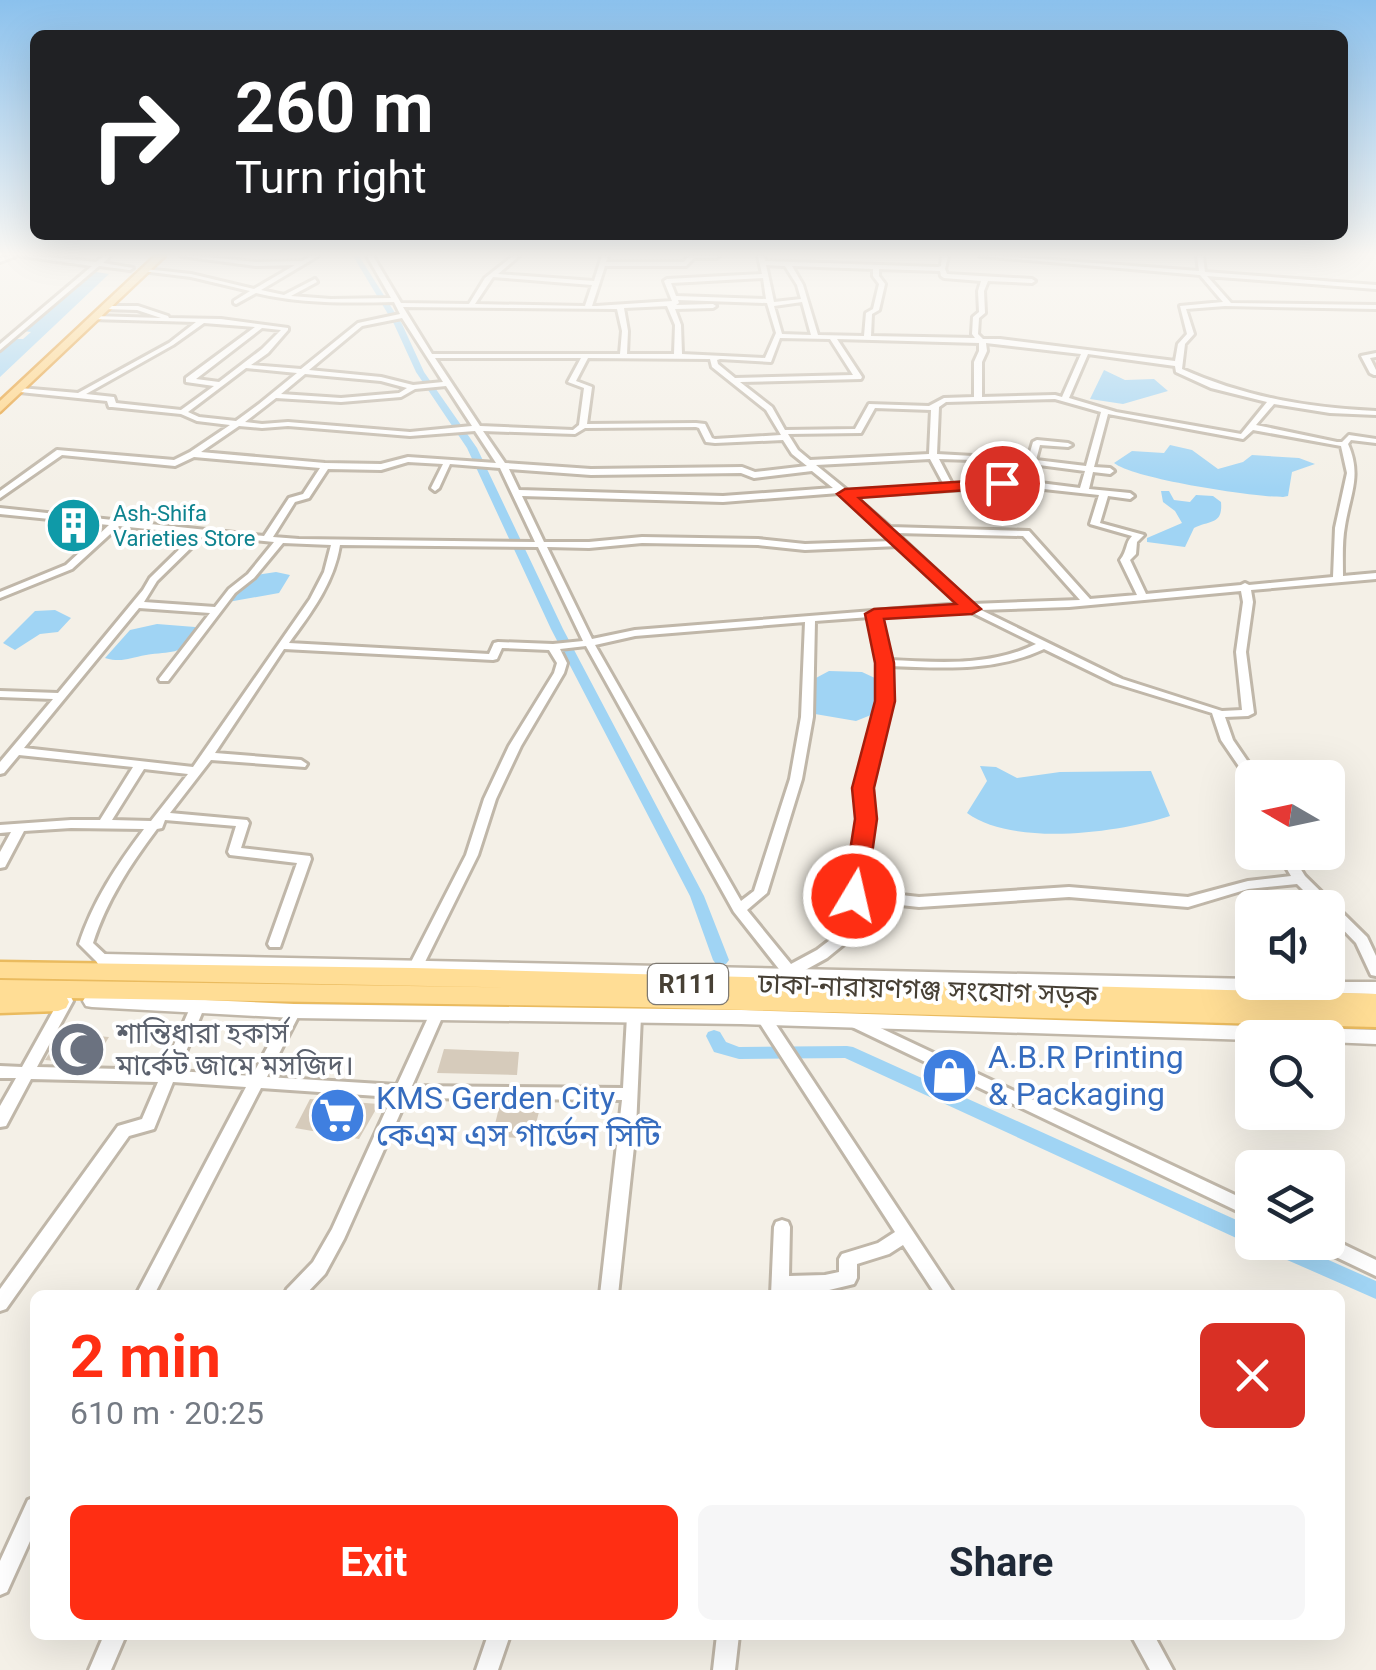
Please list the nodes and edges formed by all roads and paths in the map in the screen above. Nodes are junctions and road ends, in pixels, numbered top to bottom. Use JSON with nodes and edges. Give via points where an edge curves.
{"nodes":[{"id":1,"x":15,"y":334,"type":"edge"},
{"id":2,"x":60,"y":334,"type":"edge"},
{"id":3,"x":77,"y":334,"type":"edge"},
{"id":4,"x":185,"y":334,"type":"edge"},
{"id":5,"x":250,"y":334,"type":"edge"},
{"id":6,"x":282,"y":334,"type":"edge"},
{"id":7,"x":347,"y":334,"type":"edge"},
{"id":8,"x":417,"y":334,"type":"edge"},
{"id":9,"x":626,"y":334,"type":"edge"},
{"id":10,"x":678,"y":334,"type":"edge"},
{"id":11,"x":814,"y":334,"type":"edge"},
{"id":12,"x":867,"y":334,"type":"edge"},
{"id":13,"x":978,"y":334,"type":"edge"},
{"id":14,"x":1191,"y":334,"type":"edge"},
{"id":15,"x":778,"y":336,"type":"joint"},
{"id":16,"x":815,"y":337,"type":"junction"},
{"id":17,"x":0,"y":338,"type":"edge"},
{"id":18,"x":10,"y":338,"type":"junction"},
{"id":19,"x":832,"y":338,"type":"junction"},
{"id":20,"x":867,"y":338,"type":"junction"},
{"id":21,"x":982,"y":341,"type":"junction"},
{"id":22,"x":0,"y":348,"type":"edge"},
{"id":23,"x":1085,"y":352,"type":"junction"},
{"id":24,"x":1376,"y":355,"type":"edge"},
{"id":25,"x":430,"y":356,"type":"junction"},
{"id":26,"x":586,"y":356,"type":"junction"},
{"id":27,"x":623,"y":356,"type":"junction"},
{"id":28,"x":678,"y":356,"type":"junction"},
{"id":29,"x":717,"y":358,"type":"junction"},
{"id":30,"x":1178,"y":364,"type":"junction"},
{"id":31,"x":244,"y":366,"type":"junction"},
{"id":32,"x":299,"y":372,"type":"junction"},
{"id":33,"x":1374,"y":372,"type":"edge"},
{"id":34,"x":732,"y":380,"type":"junction"},
{"id":35,"x":219,"y":384,"type":"junction"},
{"id":36,"x":444,"y":384,"type":"junction"},
{"id":37,"x":414,"y":387,"type":"junction"},
{"id":38,"x":20,"y":390,"type":"junction"},
{"id":39,"x":0,"y":391,"type":"edge"},
{"id":40,"x":81,"y":394,"type":"junction"},
{"id":41,"x":274,"y":396,"type":"junction"},
{"id":42,"x":1065,"y":398,"type":"junction"},
{"id":43,"x":978,"y":399,"type":"junction"},
{"id":44,"x":1272,"y":401,"type":"junction"},
{"id":45,"x":935,"y":406,"type":"junction"},
{"id":46,"x":0,"y":408,"type":"edge"},
{"id":47,"x":1105,"y":410,"type":"junction"},
{"id":48,"x":183,"y":412,"type":"junction"},
{"id":49,"x":1376,"y":413,"type":"edge"},
{"id":50,"x":238,"y":424,"type":"junction"},
{"id":51,"x":583,"y":426,"type":"junction"},
{"id":52,"x":1252,"y":427,"type":"junction"},
{"id":53,"x":472,"y":429,"type":"junction"},
{"id":54,"x":410,"y":434,"type":"junction"},
{"id":55,"x":785,"y":435,"type":"junction"},
{"id":56,"x":1376,"y":441,"type":"edge"},
{"id":57,"x":1344,"y":444,"type":"junction"},
{"id":58,"x":1068,"y":445,"type":"dead end"},
{"id":59,"x":193,"y":454,"type":"junction"},
{"id":60,"x":933,"y":456,"type":"junction"},
{"id":61,"x":402,"y":460,"type":"junction"},
{"id":62,"x":1030,"y":461,"type":"junction"},
{"id":63,"x":446,"y":464,"type":"junction"},
{"id":64,"x":325,"y":466,"type":"junction"},
{"id":65,"x":810,"y":466,"type":"junction"},
{"id":66,"x":499,"y":467,"type":"junction"},
{"id":67,"x":1088,"y":468,"type":"junction"},
{"id":68,"x":1110,"y":471,"type":"dead end"},
{"id":69,"x":948,"y":485,"type":"junction"},
{"id":70,"x":435,"y":488,"type":"dead end"},
{"id":71,"x":1084,"y":490,"type":"junction"},
{"id":72,"x":843,"y":492,"type":"junction"},
{"id":73,"x":517,"y":493,"type":"junction"},
{"id":74,"x":1104,"y":494,"type":"junction"},
{"id":75,"x":0,"y":495,"type":"edge"},
{"id":76,"x":1130,"y":496,"type":"dead end"},
{"id":77,"x":0,"y":511,"type":"edge"},
{"id":78,"x":117,"y":524,"type":"junction"},
{"id":79,"x":886,"y":530,"type":"junction"},
{"id":80,"x":200,"y":534,"type":"junction"},
{"id":81,"x":266,"y":540,"type":"junction"},
{"id":82,"x":280,"y":541,"type":"junction"},
{"id":83,"x":336,"y":542,"type":"junction"},
{"id":84,"x":901,"y":543,"type":"junction"},
{"id":85,"x":536,"y":544,"type":"junction"},
{"id":86,"x":1376,"y":576,"type":"edge"},
{"id":87,"x":1338,"y":578,"type":"junction"},
{"id":88,"x":1245,"y":586,"type":"junction"},
{"id":89,"x":0,"y":595,"type":"edge"},
{"id":90,"x":1143,"y":597,"type":"junction"},
{"id":91,"x":1087,"y":602,"type":"junction"},
{"id":92,"x":137,"y":605,"type":"junction"},
{"id":93,"x":972,"y":609,"type":"junction"},
{"id":94,"x":218,"y":610,"type":"junction"},
{"id":95,"x":874,"y":614,"type":"junction"},
{"id":96,"x":810,"y":618,"type":"junction"},
{"id":97,"x":585,"y":643,"type":"junction"},
{"id":98,"x":282,"y":646,"type":"junction"},
{"id":99,"x":1042,"y":646,"type":"junction"},
{"id":100,"x":553,"y":647,"type":"junction"},
{"id":101,"x":884,"y":663,"type":"junction"},
{"id":102,"x":164,"y":679,"type":"dead end"},
{"id":103,"x":0,"y":694,"type":"edge"},
{"id":104,"x":59,"y":696,"type":"junction"},
{"id":105,"x":1219,"y":714,"type":"junction"},
{"id":106,"x":17,"y":751,"type":"junction"},
{"id":107,"x":208,"y":756,"type":"junction"},
{"id":108,"x":1241,"y":760,"type":"edge"},
{"id":109,"x":302,"y":764,"type":"dead end"},
{"id":110,"x":140,"y":765,"type":"junction"},
{"id":111,"x":0,"y":770,"type":"edge"},
{"id":112,"x":197,"y":771,"type":"junction"},
{"id":113,"x":161,"y":820,"type":"junction"},
{"id":114,"x":104,"y":824,"type":"junction"},
{"id":115,"x":20,"y":827,"type":"junction"},
{"id":116,"x":0,"y":830,"type":"edge"},
{"id":117,"x":0,"y":864,"type":"edge"},
{"id":118,"x":1294,"y":870,"type":"edge"},
{"id":119,"x":1300,"y":879,"type":"junction"},
{"id":120,"x":854,"y":896,"type":"junction"},
{"id":121,"x":739,"y":910,"type":"junction"},
{"id":122,"x":275,"y":944,"type":"dead end"},
{"id":123,"x":0,"y":958,"type":"edge"},
{"id":124,"x":104,"y":960,"type":"junction"},
{"id":125,"x":416,"y":966,"type":"junction"},
{"id":126,"x":0,"y":970,"type":"edge"},
{"id":127,"x":1376,"y":972,"type":"edge"},
{"id":128,"x":790,"y":973,"type":"junction"},
{"id":129,"x":152,"y":982,"type":"junction"},
{"id":130,"x":1020,"y":985,"type":"junction"},
{"id":131,"x":0,"y":988,"type":"edge"},
{"id":132,"x":1376,"y":988,"type":"edge"},
{"id":133,"x":66,"y":1001,"type":"junction"},
{"id":134,"x":92,"y":1001,"type":"junction"},
{"id":135,"x":1376,"y":1002,"type":"edge"},
{"id":136,"x":0,"y":1004,"type":"edge"},
{"id":137,"x":197,"y":1008,"type":"junction"},
{"id":138,"x":294,"y":1011,"type":"junction"},
{"id":139,"x":437,"y":1013,"type":"junction"},
{"id":140,"x":634,"y":1016,"type":"junction"},
{"id":141,"x":764,"y":1018,"type":"junction"},
{"id":142,"x":1376,"y":1018,"type":"edge"},
{"id":143,"x":852,"y":1020,"type":"junction"},
{"id":144,"x":1376,"y":1037,"type":"edge"},
{"id":145,"x":0,"y":1072,"type":"edge"},
{"id":146,"x":28,"y":1072,"type":"junction"},
{"id":147,"x":170,"y":1076,"type":"junction"},
{"id":148,"x":256,"y":1082,"type":"junction"},
{"id":149,"x":405,"y":1092,"type":"junction"},
{"id":150,"x":631,"y":1094,"type":"junction"},
{"id":151,"x":0,"y":1121,"type":"edge"},
{"id":152,"x":1235,"y":1204,"type":"edge"},
{"id":153,"x":782,"y":1227,"type":"dead end"},
{"id":154,"x":904,"y":1235,"type":"junction"},
{"id":155,"x":1345,"y":1253,"type":"edge"},
{"id":156,"x":1376,"y":1268,"type":"edge"},
{"id":157,"x":148,"y":1290,"type":"edge"},
{"id":158,"x":299,"y":1290,"type":"edge"},
{"id":159,"x":610,"y":1290,"type":"edge"},
{"id":160,"x":780,"y":1290,"type":"edge"},
{"id":161,"x":942,"y":1290,"type":"edge"},
{"id":162,"x":0,"y":1303,"type":"edge"},
{"id":163,"x":30,"y":1518,"type":"edge"},
{"id":164,"x":0,"y":1585,"type":"edge"},
{"id":165,"x":114,"y":1640,"type":"edge"},
{"id":166,"x":497,"y":1640,"type":"edge"},
{"id":167,"x":727,"y":1640,"type":"edge"},
{"id":168,"x":1145,"y":1640,"type":"edge"},
{"id":169,"x":100,"y":1670,"type":"edge"},
{"id":170,"x":487,"y":1670,"type":"edge"},
{"id":171,"x":724,"y":1670,"type":"edge"},
{"id":172,"x":1162,"y":1670,"type":"edge"}],
"edges":[{"from":1,"to":18,"type":"street"},
{"from":2,"to":39,"type":"highway"},
{"from":3,"to":38,"type":"highway"},
{"from":4,"to":40,"type":"street"},
{"from":5,"to":35,"type":"street","via":[[189,380]]},
{"from":6,"to":31,"type":"street"},
{"from":7,"to":32,"type":"street"},
{"from":8,"to":25,"type":"street"},
{"from":9,"to":27,"type":"street"},
{"from":10,"to":28,"type":"street"},
{"from":11,"to":16,"type":"street"},
{"from":12,"to":20,"type":"street"},
{"from":13,"to":21,"type":"street"},
{"from":14,"to":30,"type":"street"},
{"from":15,"to":16,"type":"street"},
{"from":15,"to":29,"type":"street","via":[[768,360]]},
{"from":16,"to":19,"type":"street"},
{"from":17,"to":18,"type":"street"},
{"from":18,"to":22,"type":"street"},
{"from":19,"to":20,"type":"street"},
{"from":19,"to":34,"type":"street","via":[[858,376]]},
{"from":20,"to":21,"type":"street"},
{"from":21,"to":23,"type":"street"},
{"from":21,"to":43,"type":"street"},
{"from":23,"to":30,"type":"street"},
{"from":23,"to":42,"type":"street"},
{"from":24,"to":33,"type":"street","via":[[1365,356]]},
{"from":25,"to":26,"type":"street"},
{"from":25,"to":36,"type":"street"},
{"from":26,"to":27,"type":"street"},
{"from":26,"to":51,"type":"street","via":[[572,382],[588,387]]},
{"from":27,"to":28,"type":"street"},
{"from":28,"to":29,"type":"street"},
{"from":29,"to":34,"type":"street","via":[[715,365]]},
{"from":30,"to":44,"type":"street","via":[[1214,386]]},
{"from":31,"to":32,"type":"street"},
{"from":31,"to":35,"type":"street"},
{"from":32,"to":37,"type":"street"},
{"from":32,"to":41,"type":"street"},
{"from":34,"to":55,"type":"street","via":[[769,410]]},
{"from":35,"to":48,"type":"street"},
{"from":36,"to":37,"type":"street"},
{"from":36,"to":53,"type":"street"},
{"from":37,"to":41,"type":"street","via":[[401,395],[350,400]]},
{"from":38,"to":40,"type":"street"},
{"from":38,"to":46,"type":"highway"},
{"from":40,"to":48,"type":"street","via":[[111,399],[112,406]]},
{"from":41,"to":50,"type":"street"},
{"from":42,"to":43,"type":"street"},
{"from":42,"to":47,"type":"street"},
{"from":43,"to":45,"type":"street"},
{"from":44,"to":49,"type":"street"},
{"from":44,"to":52,"type":"street"},
{"from":45,"to":55,"type":"street","via":[[872,406],[858,431]]},
{"from":45,"to":60,"type":"street"},
{"from":47,"to":52,"type":"street","via":[[1240,437]]},
{"from":47,"to":67,"type":"street"},
{"from":48,"to":50,"type":"street"},
{"from":50,"to":54,"type":"street"},
{"from":50,"to":59,"type":"street"},
{"from":51,"to":53,"type":"street","via":[[575,432]]},
{"from":51,"to":55,"type":"street","via":[[696,425],[709,440],[723,442]]},
{"from":52,"to":57,"type":"street"},
{"from":53,"to":54,"type":"street"},
{"from":53,"to":66,"type":"street"},
{"from":54,"to":61,"type":"street"},
{"from":55,"to":65,"type":"street"},
{"from":56,"to":57,"type":"street","via":[[1349,437]]},
{"from":57,"to":87,"type":"street","via":[[1353,462],[1352,496],[1342,518]]},
{"from":58,"to":62,"type":"street","via":[[1038,442]]},
{"from":59,"to":64,"type":"street"},
{"from":59,"to":75,"type":"street","via":[[174,463],[60,452]]},
{"from":60,"to":62,"type":"street"},
{"from":60,"to":65,"type":"street"},
{"from":60,"to":69,"type":"street"},
{"from":61,"to":63,"type":"street"},
{"from":61,"to":64,"type":"street","via":[[380,467]]},
{"from":62,"to":67,"type":"street"},
{"from":63,"to":66,"type":"street"},
{"from":63,"to":70,"type":"street"},
{"from":64,"to":81,"type":"street"},
{"from":65,"to":66,"type":"street","via":[[754,475]]},
{"from":65,"to":72,"type":"street"},
{"from":66,"to":73,"type":"street"},
{"from":67,"to":68,"type":"street"},
{"from":67,"to":71,"type":"street"},
{"from":69,"to":71,"type":"street"},
{"from":69,"to":72,"type":"street"},
{"from":71,"to":74,"type":"street"},
{"from":72,"to":73,"type":"street","via":[[724,499]]},
{"from":72,"to":79,"type":"street"},
{"from":73,"to":85,"type":"street"},
{"from":74,"to":76,"type":"street"},
{"from":74,"to":90,"type":"street","via":[[1095,524],[1140,535],[1125,560]]},
{"from":77,"to":78,"type":"street"},
{"from":78,"to":80,"type":"street"},
{"from":78,"to":89,"type":"street","via":[[69,567]]},
{"from":79,"to":84,"type":"street"},
{"from":79,"to":91,"type":"street","via":[[1026,533]]},
{"from":80,"to":81,"type":"street"},
{"from":80,"to":92,"type":"street"},
{"from":81,"to":82,"type":"street"},
{"from":82,"to":83,"type":"street"},
{"from":82,"to":94,"type":"street"},
{"from":83,"to":85,"type":"street"},
{"from":83,"to":98,"type":"street","via":[[326,580]]},
{"from":84,"to":85,"type":"street"},
{"from":84,"to":93,"type":"street"},
{"from":85,"to":97,"type":"street"},
{"from":86,"to":87,"type":"street"},
{"from":87,"to":88,"type":"street"},
{"from":88,"to":90,"type":"street"},
{"from":88,"to":105,"type":"street","via":[[1241,640],[1248,713]]},
{"from":90,"to":91,"type":"street"},
{"from":91,"to":93,"type":"street"},
{"from":92,"to":94,"type":"street"},
{"from":92,"to":104,"type":"street"},
{"from":93,"to":95,"type":"street"},
{"from":93,"to":99,"type":"street"},
{"from":94,"to":102,"type":"street"},
{"from":95,"to":96,"type":"street"},
{"from":95,"to":101,"type":"street"},
{"from":96,"to":97,"type":"street"},
{"from":96,"to":121,"type":"street","via":[[807,717],[796,779],[760,893]]},
{"from":97,"to":100,"type":"street"},
{"from":97,"to":121,"type":"street"},
{"from":98,"to":100,"type":"street","via":[[494,657],[498,644]]},
{"from":98,"to":107,"type":"street"},
{"from":99,"to":101,"type":"street","via":[[1026,656],[991,661]]},
{"from":99,"to":105,"type":"street","via":[[1142,690]]},
{"from":100,"to":125,"type":"street","via":[[562,664],[514,746],[472,855]]},
{"from":101,"to":120,"type":"street","via":[[885,701],[863,788],[866,819]]},
{"from":103,"to":104,"type":"street"},
{"from":104,"to":106,"type":"street"},
{"from":105,"to":108,"type":"street"},
{"from":106,"to":110,"type":"street"},
{"from":106,"to":111,"type":"street"},
{"from":107,"to":109,"type":"street"},
{"from":107,"to":112,"type":"street"},
{"from":110,"to":112,"type":"street"},
{"from":110,"to":114,"type":"street"},
{"from":112,"to":113,"type":"street"},
{"from":113,"to":114,"type":"street"},
{"from":113,"to":122,"type":"street","via":[[243,823],[234,852],[305,859]]},
{"from":113,"to":124,"type":"street","via":[[91,922],[86,944]]},
{"from":114,"to":115,"type":"street"},
{"from":115,"to":116,"type":"street"},
{"from":115,"to":117,"type":"street"},
{"from":118,"to":119,"type":"street"},
{"from":119,"to":120,"type":"street","via":[[1188,902],[1069,892],[920,902]]},
{"from":119,"to":127,"type":"street","via":[[1362,940]]},
{"from":120,"to":128,"type":"street","via":[[854,929]]},
{"from":121,"to":128,"type":"street"},
{"from":123,"to":124,"type":"main road","number":"R111"},
{"from":124,"to":125,"type":"street"},
{"from":124,"to":129,"type":"main road","number":"R111"},
{"from":125,"to":128,"type":"street"},
{"from":126,"to":129,"type":"main road","name":"ঢাকা-নারায়ণগঞ্জ সংযোগ সড়ক","number":"R111"},
{"from":128,"to":130,"type":"street"},
{"from":129,"to":130,"type":"main road","name":"ঢাকা-নারায়ণগঞ্জ সংযোগ সড়ক","number":"R111","via":[[277,973]]},
{"from":129,"to":131,"type":"main road","name":"ঢাকা-নারায়ণগঞ্জ সংযোগ সড়ক","number":"R111"},
{"from":129,"to":134,"type":"main road","number":"R111"},
{"from":129,"to":142,"type":"main road","name":"ঢাকা-নারায়ণগঞ্জ সংযোগ সড়ক","number":"R111"},
{"from":130,"to":132,"type":"street"},
{"from":130,"to":135,"type":"main road","name":"ঢাকা-নারায়ণগঞ্জ সংযোগ সড়ক","number":"R111"},
{"from":133,"to":134,"type":"main road","number":"R111"},
{"from":133,"to":136,"type":"main road","number":"R111"},
{"from":133,"to":146,"type":"street"},
{"from":134,"to":137,"type":"street"},
{"from":137,"to":138,"type":"street"},
{"from":137,"to":147,"type":"street"},
{"from":138,"to":139,"type":"street"},
{"from":138,"to":148,"type":"street"},
{"from":139,"to":140,"type":"street"},
{"from":139,"to":149,"type":"street"},
{"from":140,"to":141,"type":"street"},
{"from":140,"to":150,"type":"street"},
{"from":141,"to":143,"type":"street"},
{"from":141,"to":154,"type":"street"},
{"from":143,"to":144,"type":"street"},
{"from":143,"to":152,"type":"street"},
{"from":145,"to":146,"type":"street"},
{"from":146,"to":147,"type":"street"},
{"from":146,"to":151,"type":"street"},
{"from":147,"to":148,"type":"street"},
{"from":147,"to":162,"type":"street","via":[[148,1124],[124,1131]]},
{"from":148,"to":149,"type":"street"},
{"from":148,"to":157,"type":"street"},
{"from":149,"to":150,"type":"street"},
{"from":149,"to":158,"type":"street","via":[[319,1268]]},
{"from":150,"to":159,"type":"street"},
{"from":153,"to":160,"type":"street"},
{"from":154,"to":160,"type":"street","via":[[883,1250],[848,1258],[848,1278]]},
{"from":154,"to":161,"type":"street"},
{"from":155,"to":156,"type":"street"},
{"from":163,"to":164,"type":"street"},
{"from":165,"to":169,"type":"street"},
{"from":166,"to":170,"type":"street"},
{"from":167,"to":171,"type":"street"},
{"from":168,"to":172,"type":"street"}]}
